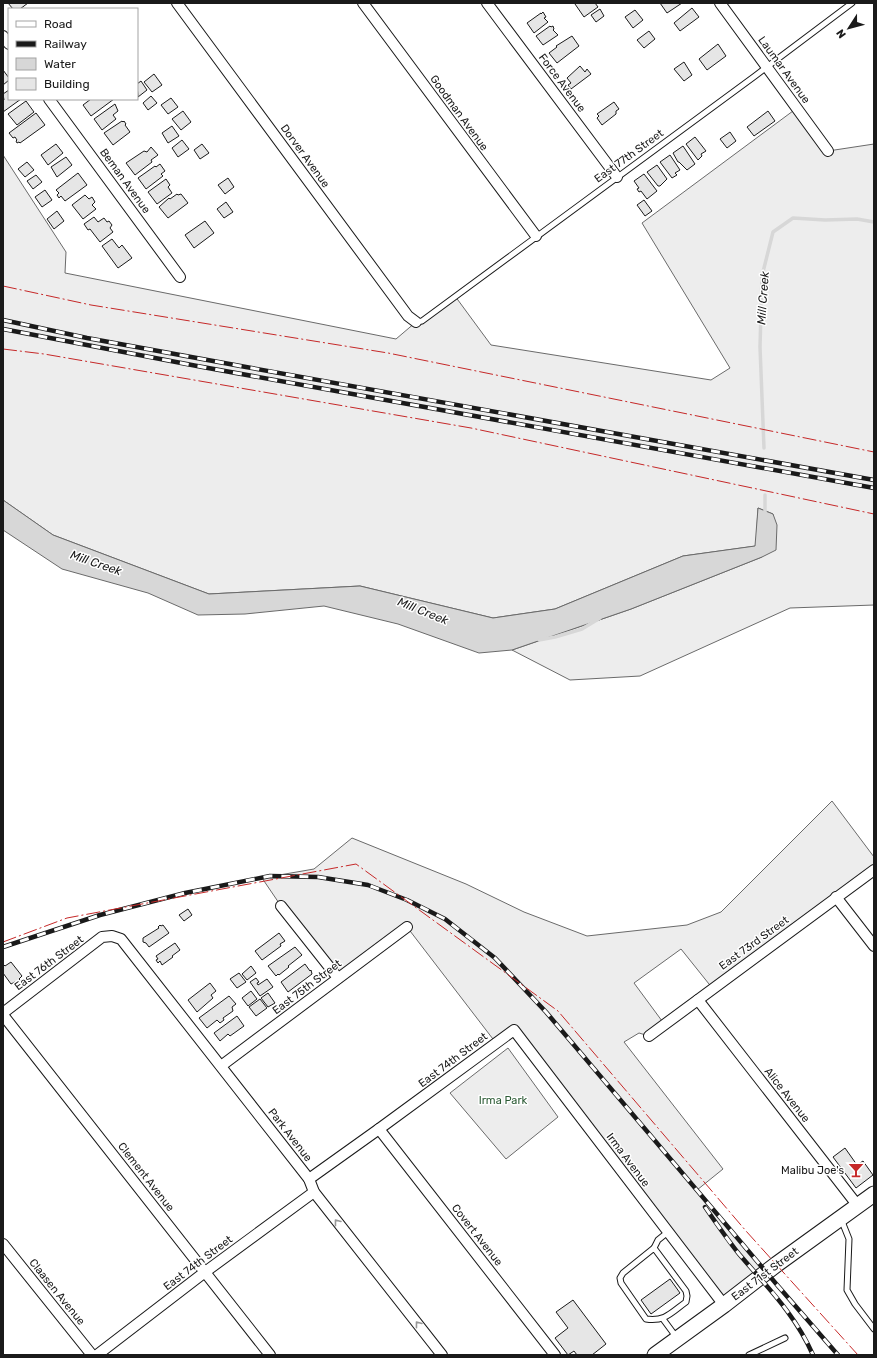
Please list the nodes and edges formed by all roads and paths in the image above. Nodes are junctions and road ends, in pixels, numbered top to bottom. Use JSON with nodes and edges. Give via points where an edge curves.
{"nodes":[{"id":1,"x":177,"y":3,"type":"edge"},
{"id":2,"x":363,"y":3,"type":"edge"},
{"id":3,"x":487,"y":3,"type":"edge"},
{"id":4,"x":720,"y":3,"type":"edge"},
{"id":5,"x":852,"y":3,"type":"edge"},
{"id":6,"x":767,"y":67,"type":"junction"},
{"id":7,"x":50,"y":100,"type":"edge"},
{"id":8,"x":828,"y":151,"type":"dead end"},
{"id":9,"x":617,"y":177,"type":"junction"},
{"id":10,"x":536,"y":236,"type":"junction"},
{"id":11,"x":180,"y":277,"type":"dead end"},
{"id":12,"x":416,"y":322,"type":"joint"},
{"id":13,"x":874,"y":870,"type":"edge"},
{"id":14,"x":836,"y":897,"type":"junction"},
{"id":15,"x":281,"y":906,"type":"dead end"},
{"id":16,"x":407,"y":927,"type":"dead end"},
{"id":17,"x":112,"y":936,"type":"joint"},
{"id":18,"x":874,"y":946,"type":"edge"},
{"id":19,"x":338,"y":978,"type":"junction"},
{"id":20,"x":698,"y":1000,"type":"junction"},
{"id":21,"x":3,"y":1014,"type":"edge"},
{"id":22,"x":514,"y":1030,"type":"joint"},
{"id":23,"x":649,"y":1036,"type":"dead end"},
{"id":24,"x":221,"y":1066,"type":"junction"},
{"id":25,"x":379,"y":1129,"type":"junction"},
{"id":26,"x":309,"y":1179,"type":"junction"},
{"id":27,"x":314,"y":1192,"type":"junction"},
{"id":28,"x":874,"y":1194,"type":"edge"},
{"id":29,"x":858,"y":1206,"type":"junction"},
{"id":30,"x":841,"y":1218,"type":"junction"},
{"id":31,"x":668,"y":1232,"type":"junction"},
{"id":32,"x":3,"y":1244,"type":"edge"},
{"id":33,"x":654,"y":1248,"type":"junction"},
{"id":34,"x":205,"y":1272,"type":"junction"},
{"id":35,"x":724,"y":1305,"type":"junction"},
{"id":36,"x":663,"y":1319,"type":"junction"},
{"id":37,"x":874,"y":1329,"type":"edge"},
{"id":38,"x":785,"y":1338,"type":"dead end"},
{"id":39,"x":678,"y":1339,"type":"junction"},
{"id":40,"x":92,"y":1355,"type":"edge"},
{"id":41,"x":97,"y":1355,"type":"edge"},
{"id":42,"x":270,"y":1355,"type":"edge"},
{"id":43,"x":442,"y":1355,"type":"edge"},
{"id":44,"x":555,"y":1355,"type":"edge"},
{"id":45,"x":656,"y":1355,"type":"edge"},
{"id":46,"x":749,"y":1355,"type":"edge"}],
"edges":[{"from":1,"to":12,"type":"street","name":"Dorver Avenue","via":[[408,316]]},
{"from":2,"to":10,"type":"street","name":"Goodman Avenue"},
{"from":3,"to":9,"type":"street","name":"Force Avenue"},
{"from":4,"to":6,"type":"street","name":"Laumar Avenue"},
{"from":5,"to":6,"type":"lane","name":"East 77th Street"},
{"from":6,"to":8,"type":"street","name":"Laumar Avenue"},
{"from":6,"to":9,"type":"lane","name":"East 77th Street"},
{"from":7,"to":11,"type":"street","name":"Beman Avenue"},
{"from":9,"to":10,"type":"lane","name":"East 77th Street"},
{"from":10,"to":12,"type":"lane","name":"East 77th Street","via":[[422,321]]},
{"from":13,"to":14,"type":"street","name":"East 73rd Street"},
{"from":14,"to":18,"type":"street"},
{"from":14,"to":20,"type":"street","name":"East 73rd Street"},
{"from":15,"to":19,"type":"street"},
{"from":16,"to":19,"type":"street","name":"East 75th Street"},
{"from":17,"to":21,"type":"street","name":"East 76th Street","via":[[102,937]]},
{"from":17,"to":24,"type":"street","name":"Park Avenue","via":[[121,939]]},
{"from":19,"to":24,"type":"street","name":"East 75th Street"},
{"from":20,"to":23,"type":"street","name":"East 73rd Street"},
{"from":20,"to":29,"type":"street","name":"Alice Avenue"},
{"from":21,"to":34,"type":"street","name":"Clement Avenue"},
{"from":22,"to":25,"type":"street","name":"East 74th Street"},
{"from":22,"to":31,"type":"street","name":"Irma Avenue"},
{"from":24,"to":26,"type":"street","name":"Park Avenue"},
{"from":25,"to":26,"type":"street","name":"East 74th Street"},
{"from":25,"to":44,"type":"street","name":"Covert Avenue"},
{"from":26,"to":27,"type":"street","name":"Park Avenue"},
{"from":27,"to":34,"type":"street","name":"East 74th Street"},
{"from":43,"to":27,"type":"street","name":"Park Avenue","one_way":true},
{"from":28,"to":29,"type":"main road","name":"East 71st Street"},
{"from":29,"to":30,"type":"main road","name":"East 71st Street"},
{"from":30,"to":35,"type":"main road","name":"East 71st Street"},
{"from":30,"to":37,"type":"lane","via":[[849,1239],[847,1290]]},
{"from":31,"to":33,"type":"lane","via":[[658,1240]]},
{"from":31,"to":35,"type":"street","name":"Irma Avenue"},
{"from":32,"to":40,"type":"street","name":"Claasen Avenue"},
{"from":33,"to":36,"type":"lane","via":[[686,1291],[687,1296],[686,1302]]},
{"from":33,"to":36,"type":"lane","via":[[620,1278],[646,1318]]},
{"from":34,"to":41,"type":"street","name":"East 74th Street"},
{"from":34,"to":42,"type":"street","name":"Clement Avenue"},
{"from":35,"to":39,"type":"main road","name":"East 71st Street"},
{"from":36,"to":39,"type":"lane"},
{"from":38,"to":46,"type":"lane"},
{"from":39,"to":45,"type":"main road","name":"East 71st Street"}]}
